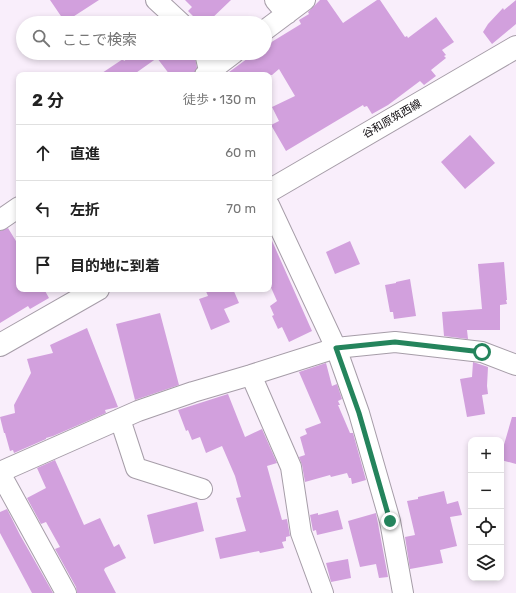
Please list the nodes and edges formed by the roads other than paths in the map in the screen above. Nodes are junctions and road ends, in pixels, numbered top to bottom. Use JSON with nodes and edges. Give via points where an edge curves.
{"nodes":[{"id":1,"x":156,"y":0,"type":"edge"},
{"id":2,"x":305,"y":0,"type":"edge"},
{"id":3,"x":281,"y":7,"type":"edge"},
{"id":4,"x":173,"y":16,"type":"edge"},
{"id":5,"x":272,"y":20,"type":"edge"},
{"id":6,"x":516,"y":47,"type":"edge"},
{"id":7,"x":222,"y":60,"type":"edge"},
{"id":8,"x":207,"y":69,"type":"edge"},
{"id":9,"x":272,"y":189,"type":"edge"},
{"id":10,"x":16,"y":209,"type":"edge"},
{"id":11,"x":272,"y":211,"type":"edge"},
{"id":12,"x":0,"y":220,"type":"edge"},
{"id":13,"x":93,"y":292,"type":"edge"},
{"id":14,"x":0,"y":345,"type":"edge"},
{"id":15,"x":336,"y":348,"type":"junction"},
{"id":16,"x":516,"y":365,"type":"edge"},
{"id":17,"x":251,"y":375,"type":"junction"},
{"id":18,"x":120,"y":419,"type":"junction"},
{"id":19,"x":0,"y":472,"type":"edge"},
{"id":20,"x":202,"y":489,"type":"dead end"},
{"id":21,"x":66,"y":593,"type":"edge"},
{"id":22,"x":323,"y":593,"type":"edge"},
{"id":23,"x":403,"y":593,"type":"edge"}],
"edges":[{"from":1,"to":4,"type":"street"},
{"from":2,"to":3,"type":"street"},
{"from":3,"to":5,"type":"street"},
{"from":6,"to":9,"type":"main road","name":"谷和原筑西線"},
{"from":7,"to":8,"type":"street"},
{"from":10,"to":12,"type":"street"},
{"from":11,"to":15,"type":"street"},
{"from":13,"to":14,"type":"main road"},
{"from":15,"to":16,"type":"street","via":[[395,342],[482,352]]},
{"from":15,"to":17,"type":"street"},
{"from":15,"to":23,"type":"street","via":[[359,413],[390,521]]},
{"from":17,"to":18,"type":"street","via":[[193,392]]},
{"from":17,"to":22,"type":"street","via":[[291,467],[302,533]]},
{"from":18,"to":19,"type":"street"},
{"from":18,"to":20,"type":"street","via":[[136,468]]},
{"from":19,"to":21,"type":"street"}]}
